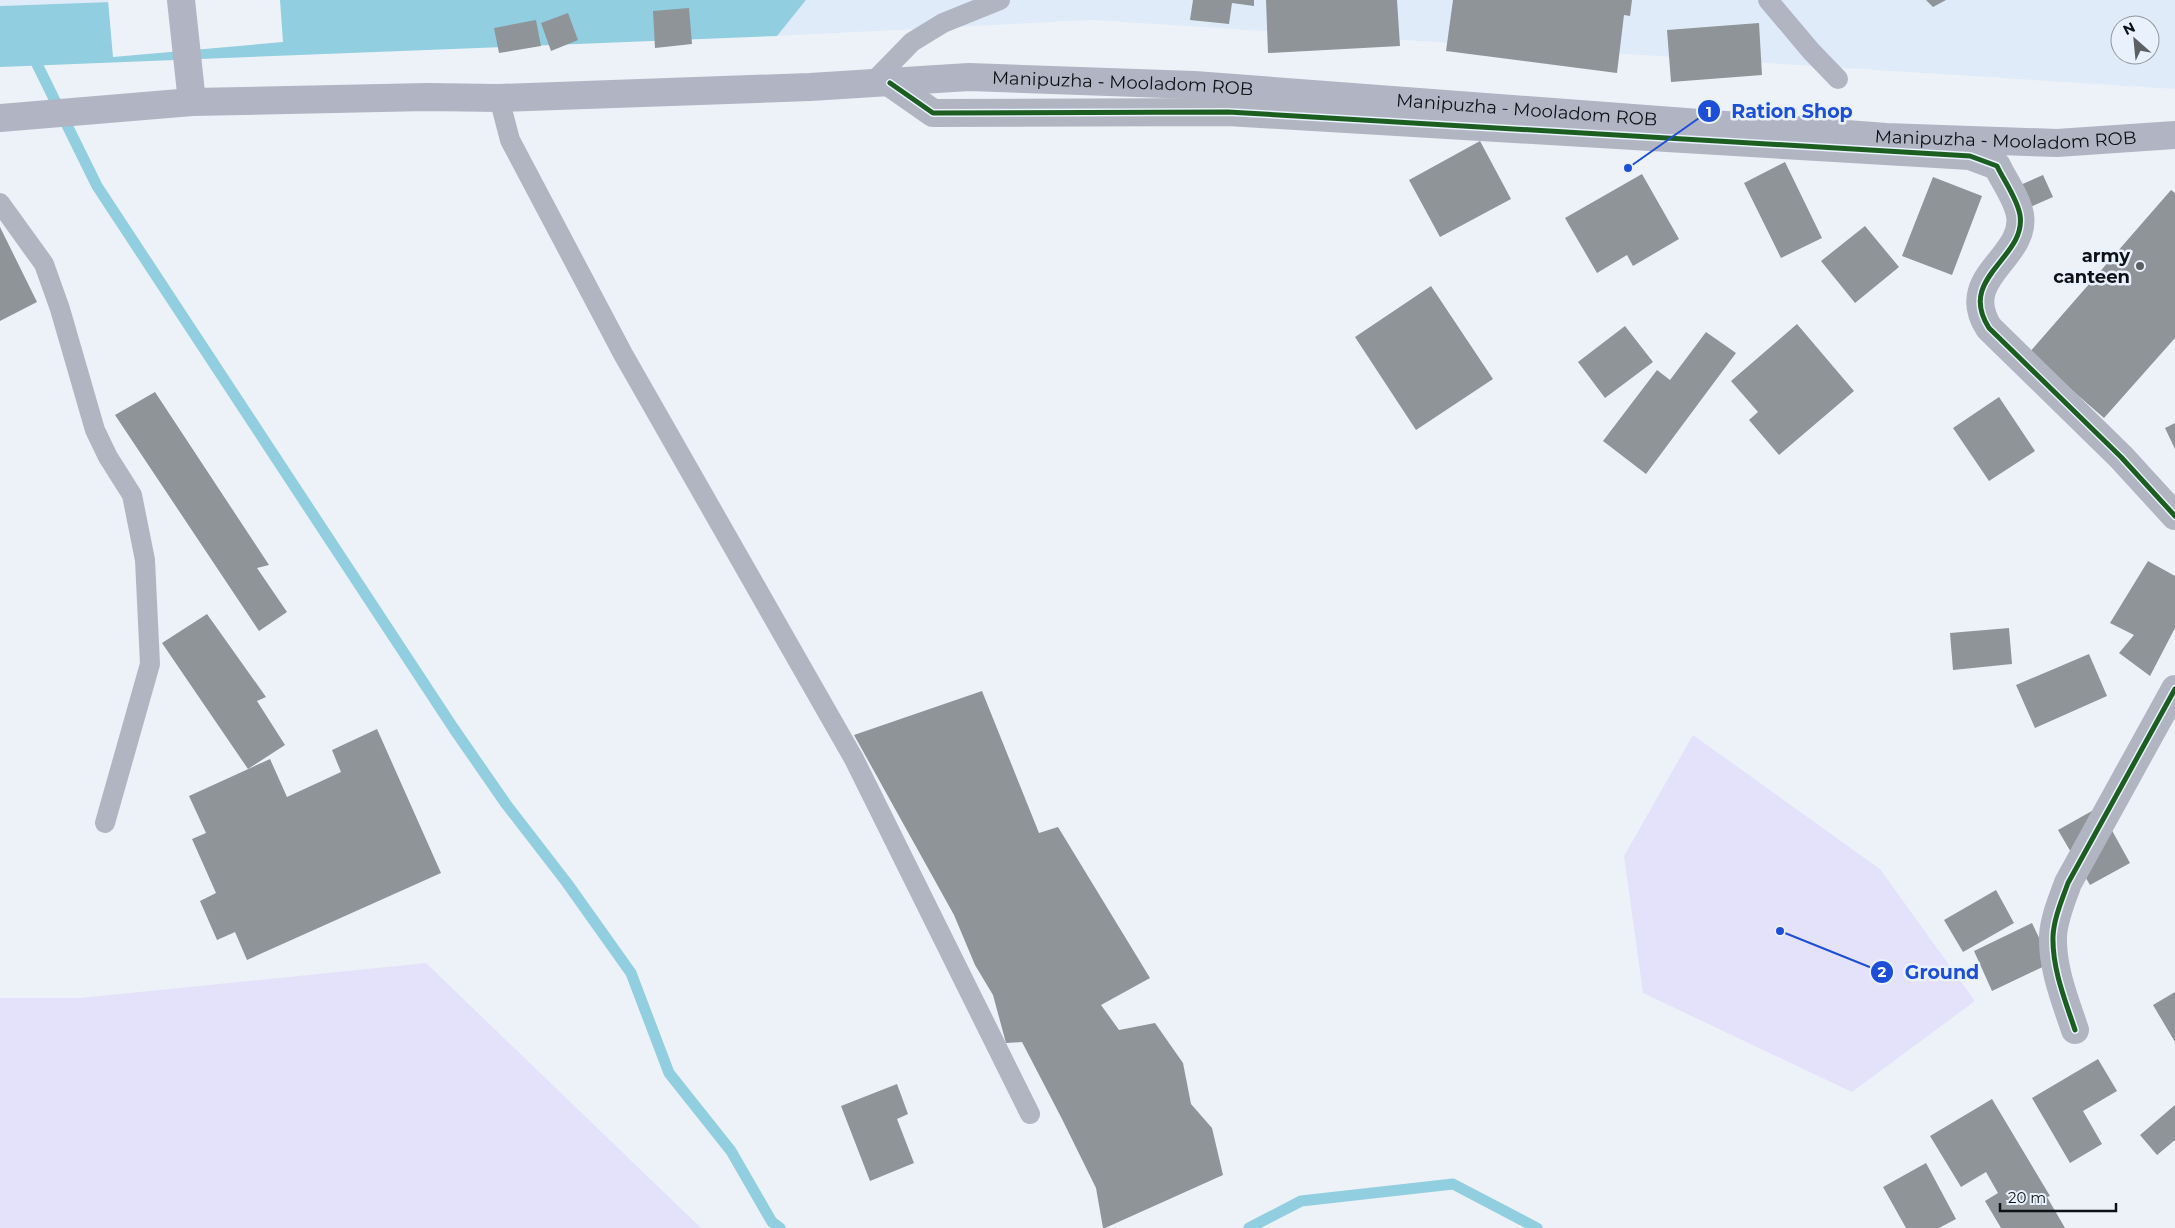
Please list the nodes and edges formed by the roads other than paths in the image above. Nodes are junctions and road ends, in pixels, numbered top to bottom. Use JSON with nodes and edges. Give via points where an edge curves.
{"nodes":[{"id":1,"x":181,"y":0,"type":"edge"},
{"id":2,"x":1000,"y":0,"type":"edge"},
{"id":3,"x":1768,"y":0,"type":"edge"},
{"id":4,"x":1838,"y":79,"type":"dead end"},
{"id":5,"x":881,"y":83,"type":"junction"},
{"id":6,"x":499,"y":98,"type":"junction"},
{"id":7,"x":192,"y":102,"type":"junction"},
{"id":8,"x":0,"y":118,"type":"edge"},
{"id":9,"x":2175,"y":135,"type":"edge"},
{"id":10,"x":0,"y":204,"type":"edge"},
{"id":11,"x":2175,"y":516,"type":"edge"},
{"id":12,"x":2175,"y":689,"type":"edge"},
{"id":13,"x":105,"y":823,"type":"dead end"},
{"id":14,"x":2075,"y":1030,"type":"dead end"},
{"id":15,"x":1030,"y":1114,"type":"dead end"}],
"edges":[{"from":1,"to":7,"type":"main road"},
{"from":2,"to":5,"type":"lane","via":[[943,23],[912,42]]},
{"from":3,"to":4,"type":"lane"},
{"from":5,"to":6,"type":"main road","name":"Manipuzha - Mooladom ROB"},
{"from":5,"to":9,"type":"main road","name":"Manipuzha - Mooladom ROB","via":[[969,77],[1194,86],[1886,137],[2057,143]]},
{"from":5,"to":11,"type":"street","via":[[933,114],[1228,112],[1970,156],[1997,166],[2020,215],[2019,232],[1982,288],[1982,316],[1989,328],[2121,457]]},
{"from":6,"to":7,"type":"main road","name":"Manipuzha - Mooladom ROB"},
{"from":6,"to":15,"type":"lane","via":[[510,140],[628,362],[854,759]]},
{"from":7,"to":8,"type":"main road","name":"Manipuzha - Mooladom ROB"},
{"from":10,"to":13,"type":"lane","via":[[44,264],[95,430],[132,495],[145,560],[150,664]]},
{"from":12,"to":14,"type":"street","via":[[2068,883],[2059,910],[2053,935],[2054,961]]}]}
